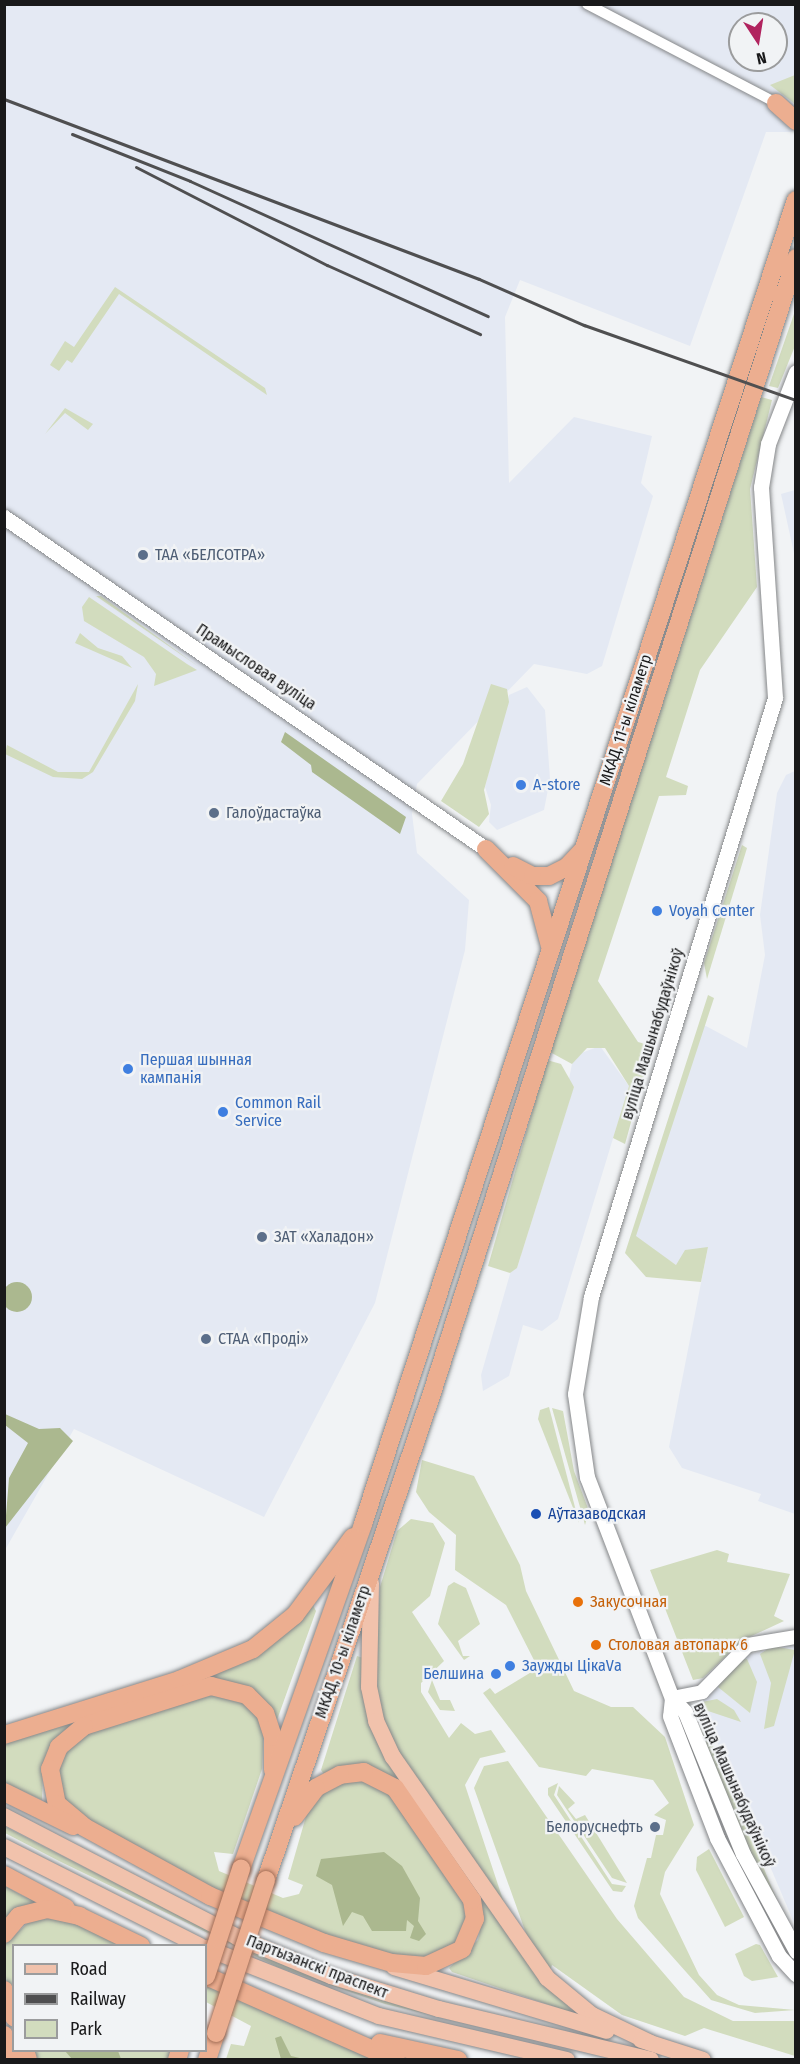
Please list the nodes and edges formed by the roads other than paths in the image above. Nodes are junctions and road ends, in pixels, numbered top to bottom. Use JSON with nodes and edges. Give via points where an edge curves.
{"nodes":[{"id":1,"x":586,"y":4,"type":"edge"},
{"id":2,"x":776,"y":103,"type":"junction"},
{"id":3,"x":795,"y":108,"type":"edge"},
{"id":4,"x":795,"y":121,"type":"edge"},
{"id":5,"x":795,"y":200,"type":"edge"},
{"id":6,"x":795,"y":258,"type":"edge"},
{"id":7,"x":795,"y":372,"type":"edge"},
{"id":8,"x":4,"y":518,"type":"edge"},
{"id":9,"x":586,"y":845,"type":"junction"},
{"id":10,"x":486,"y":849,"type":"junction"},
{"id":11,"x":550,"y":957,"type":"junction"},
{"id":12,"x":457,"y":1239,"type":"joint"},
{"id":13,"x":476,"y":1244,"type":"joint"},
{"id":14,"x":363,"y":1524,"type":"junction"},
{"id":15,"x":372,"y":1566,"type":"junction"},
{"id":16,"x":795,"y":1637,"type":"edge"},
{"id":17,"x":672,"y":1698,"type":"junction"},
{"id":18,"x":4,"y":1735,"type":"edge"},
{"id":19,"x":271,"y":1790,"type":"junction"},
{"id":20,"x":4,"y":1792,"type":"edge"},
{"id":21,"x":4,"y":1816,"type":"edge"},
{"id":22,"x":107,"y":1842,"type":"junction"},
{"id":23,"x":278,"y":1845,"type":"junction"},
{"id":24,"x":4,"y":1847,"type":"edge"},
{"id":25,"x":4,"y":1875,"type":"edge"},
{"id":26,"x":4,"y":1934,"type":"edge"},
{"id":27,"x":134,"y":1942,"type":"edge"},
{"id":28,"x":196,"y":1944,"type":"edge"},
{"id":29,"x":207,"y":1948,"type":"edge"},
{"id":30,"x":795,"y":1951,"type":"edge"},
{"id":31,"x":357,"y":1955,"type":"junction"},
{"id":32,"x":207,"y":1973,"type":"edge"},
{"id":33,"x":795,"y":1974,"type":"edge"},
{"id":34,"x":207,"y":1976,"type":"edge"},
{"id":35,"x":4,"y":1990,"type":"edge"},
{"id":36,"x":12,"y":2012,"type":"edge"},
{"id":37,"x":4,"y":2035,"type":"edge"},
{"id":38,"x":349,"y":2035,"type":"junction"},
{"id":39,"x":651,"y":2051,"type":"edge"},
{"id":40,"x":14,"y":2060,"type":"edge"},
{"id":41,"x":207,"y":2060,"type":"edge"},
{"id":42,"x":396,"y":2060,"type":"edge"},
{"id":43,"x":458,"y":2060,"type":"edge"},
{"id":44,"x":567,"y":2060,"type":"edge"},
{"id":45,"x":703,"y":2060,"type":"edge"}],
"edges":[{"from":1,"to":2,"type":"street"},
{"from":2,"to":3,"type":"highway"},
{"from":2,"to":4,"type":"highway"},
{"from":5,"to":9,"type":"highway","name":"МКАД, 11-ы кіламетр"},
{"from":6,"to":13,"type":"highway","name":"МКАД, 11-ы кіламетр"},
{"from":7,"to":17,"type":"main road","name":"вуліца Машынабудаўнікоў","via":[[768,444],[761,487],[775,698],[594,1285],[575,1372],[587,1477]]},
{"from":8,"to":10,"type":"main road","name":"Прамысловая вуліца"},
{"from":9,"to":10,"type":"highway","via":[[567,867],[543,876],[522,872]]},
{"from":9,"to":11,"type":"highway","name":"МКАД, 11-ы кіламетр"},
{"from":10,"to":11,"type":"highway","via":[[538,901],[550,930]]},
{"from":11,"to":12,"type":"highway","name":"МКАД, 11-ы кіламетр"},
{"from":12,"to":14,"type":"highway","name":"МКАД, 10-ы кіламетр"},
{"from":13,"to":15,"type":"highway","name":"МКАД, 10-ы кіламетр"},
{"from":14,"to":18,"type":"highway","via":[[295,1616],[253,1649],[179,1680]]},
{"from":14,"to":19,"type":"highway","name":"МКАД, 10-ы кіламетр"},
{"from":15,"to":23,"type":"highway","name":"МКАД, 10-ы кіламетр"},
{"from":15,"to":39,"type":"main road","via":[[369,1687],[387,1746],[547,1978],[592,2015]]},
{"from":16,"to":17,"type":"street","via":[[748,1645],[715,1677]]},
{"from":17,"to":30,"type":"main road","name":"вуліца Машынабудаўнікоў","via":[[685,1712],[743,1854]]},
{"from":17,"to":33,"type":"main road","name":"вуліца Машынабудаўнікоў","via":[[670,1716],[717,1838],[779,1956]]},
{"from":19,"to":22,"type":"highway","via":[[270,1724],[258,1704],[233,1689],[198,1688],[93,1721],[59,1747],[50,1769],[50,1785],[64,1810]]},
{"from":19,"to":32,"type":"highway","name":"МКАД, 10-ы кіламетр","bridge":true},
{"from":20,"to":22,"type":"highway"},
{"from":21,"to":39,"type":"main road","name":"Партызанскі праспект","via":[[237,1937],[331,1976],[439,2009]]},
{"from":22,"to":31,"type":"highway","via":[[210,1896]]},
{"from":23,"to":31,"type":"highway","via":[[316,1788],[340,1775],[364,1772],[395,1788],[454,1868],[476,1910],[462,1948],[442,1961],[415,1967]]},
{"from":23,"to":41,"type":"highway","name":"МКАД, 10-ы кіламетр","bridge":true},
{"from":24,"to":28,"type":"main road"},
{"from":25,"to":27,"type":"highway"},
{"from":26,"to":27,"type":"highway","via":[[19,1916],[47,1909],[79,1916]]},
{"from":29,"to":44,"type":"main road","name":"Партызанскі праспект","via":[[369,2013]]},
{"from":31,"to":39,"type":"main road"},
{"from":34,"to":38,"type":"highway"},
{"from":35,"to":36,"type":"highway"},
{"from":37,"to":40,"type":"highway"},
{"from":38,"to":42,"type":"highway"},
{"from":38,"to":43,"type":"highway"},
{"from":39,"to":45,"type":"main road"}]}
